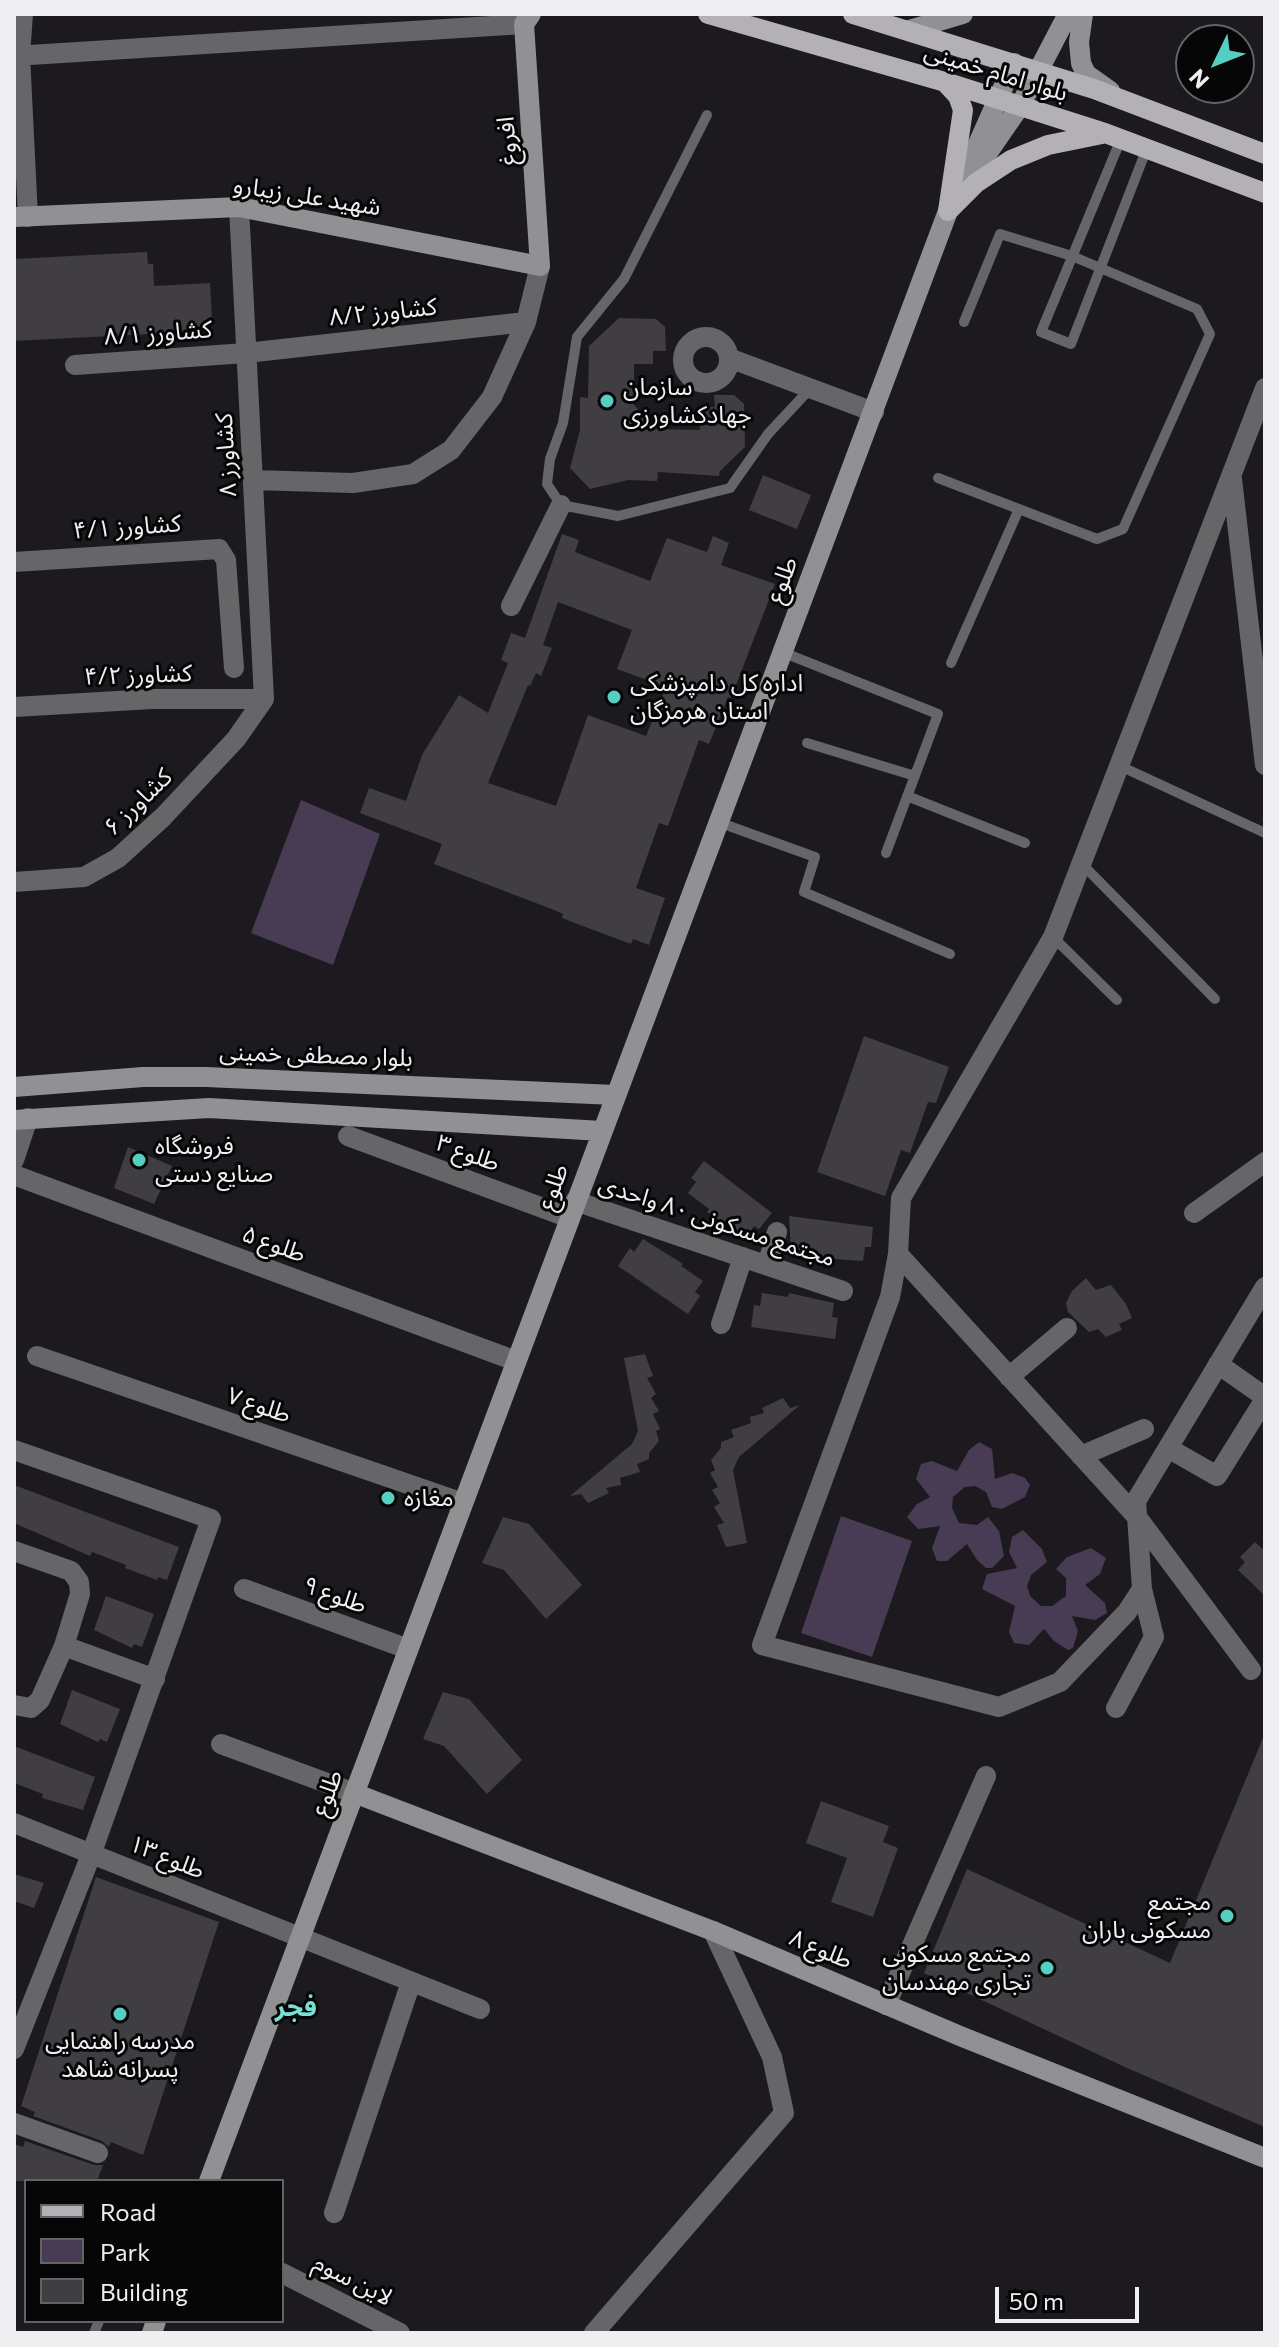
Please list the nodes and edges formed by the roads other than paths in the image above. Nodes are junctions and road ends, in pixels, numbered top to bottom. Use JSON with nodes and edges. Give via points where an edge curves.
{"nodes":[{"id":1,"x":23,"y":14,"type":"edge"},
{"id":2,"x":708,"y":14,"type":"edge"},
{"id":3,"x":853,"y":14,"type":"edge"},
{"id":4,"x":963,"y":14,"type":"edge"},
{"id":5,"x":1068,"y":14,"type":"edge"},
{"id":6,"x":1083,"y":14,"type":"edge"},
{"id":7,"x":527,"y":19,"type":"edge"},
{"id":8,"x":909,"y":30,"type":"junction"},
{"id":9,"x":17,"y":55,"type":"edge"},
{"id":10,"x":1014,"y":63,"type":"junction"},
{"id":11,"x":1038,"y":72,"type":"junction"},
{"id":12,"x":945,"y":82,"type":"junction"},
{"id":13,"x":998,"y":99,"type":"junction"},
{"id":14,"x":1020,"y":106,"type":"junction"},
{"id":15,"x":1134,"y":106,"type":"junction"},
{"id":16,"x":707,"y":115,"type":"dead end"},
{"id":17,"x":1113,"y":136,"type":"junction"},
{"id":18,"x":1147,"y":148,"type":"junction"},
{"id":19,"x":1265,"y":154,"type":"edge"},
{"id":20,"x":1265,"y":193,"type":"edge"},
{"id":21,"x":239,"y":207,"type":"junction"},
{"id":22,"x":948,"y":211,"type":"junction"},
{"id":23,"x":21,"y":217,"type":"edge"},
{"id":24,"x":1072,"y":256,"type":"junction"},
{"id":25,"x":540,"y":266,"type":"junction"},
{"id":26,"x":1100,"y":269,"type":"junction"},
{"id":27,"x":526,"y":322,"type":"junction"},
{"id":28,"x":964,"y":322,"type":"dead end"},
{"id":29,"x":246,"y":353,"type":"junction"},
{"id":30,"x":729,"y":358,"type":"dead end"},
{"id":31,"x":75,"y":365,"type":"dead end"},
{"id":32,"x":1265,"y":388,"type":"edge"},
{"id":33,"x":808,"y":391,"type":"junction"},
{"id":34,"x":874,"y":412,"type":"junction"},
{"id":35,"x":1232,"y":475,"type":"junction"},
{"id":36,"x":938,"y":478,"type":"dead end"},
{"id":37,"x":253,"y":480,"type":"junction"},
{"id":38,"x":561,"y":505,"type":"junction"},
{"id":39,"x":1019,"y":509,"type":"junction"},
{"id":40,"x":14,"y":562,"type":"edge"},
{"id":41,"x":511,"y":606,"type":"dead end"},
{"id":42,"x":782,"y":652,"type":"junction"},
{"id":43,"x":951,"y":663,"type":"dead end"},
{"id":44,"x":234,"y":668,"type":"dead end"},
{"id":45,"x":264,"y":699,"type":"junction"},
{"id":46,"x":14,"y":707,"type":"edge"},
{"id":47,"x":807,"y":743,"type":"dead end"},
{"id":48,"x":1265,"y":765,"type":"edge"},
{"id":49,"x":1120,"y":766,"type":"junction"},
{"id":50,"x":915,"y":776,"type":"junction"},
{"id":51,"x":907,"y":796,"type":"junction"},
{"id":52,"x":718,"y":822,"type":"junction"},
{"id":53,"x":1265,"y":833,"type":"edge"},
{"id":54,"x":1025,"y":843,"type":"dead end"},
{"id":55,"x":886,"y":853,"type":"dead end"},
{"id":56,"x":1082,"y":864,"type":"junction"},
{"id":57,"x":14,"y":882,"type":"edge"},
{"id":58,"x":1053,"y":937,"type":"junction"},
{"id":59,"x":950,"y":954,"type":"dead end"},
{"id":60,"x":1215,"y":999,"type":"dead end"},
{"id":61,"x":1117,"y":1000,"type":"dead end"},
{"id":62,"x":417,"y":1086,"type":"junction"},
{"id":63,"x":14,"y":1087,"type":"edge"},
{"id":64,"x":615,"y":1095,"type":"junction"},
{"id":65,"x":21,"y":1119,"type":"edge"},
{"id":66,"x":415,"y":1119,"type":"junction"},
{"id":67,"x":602,"y":1131,"type":"junction"},
{"id":68,"x":348,"y":1136,"type":"dead end"},
{"id":69,"x":14,"y":1160,"type":"edge"},
{"id":70,"x":1265,"y":1162,"type":"edge"},
{"id":71,"x":14,"y":1175,"type":"edge"},
{"id":72,"x":573,"y":1210,"type":"junction"},
{"id":73,"x":1194,"y":1213,"type":"dead end"},
{"id":74,"x":777,"y":1232,"type":"dead end"},
{"id":75,"x":898,"y":1254,"type":"junction"},
{"id":76,"x":743,"y":1257,"type":"junction"},
{"id":77,"x":767,"y":1265,"type":"junction"},
{"id":78,"x":1265,"y":1287,"type":"edge"},
{"id":79,"x":843,"y":1291,"type":"dead end"},
{"id":80,"x":721,"y":1324,"type":"dead end"},
{"id":81,"x":1067,"y":1328,"type":"dead end"},
{"id":82,"x":37,"y":1356,"type":"dead end"},
{"id":83,"x":516,"y":1361,"type":"junction"},
{"id":84,"x":1218,"y":1364,"type":"junction"},
{"id":85,"x":1009,"y":1377,"type":"junction"},
{"id":86,"x":1265,"y":1398,"type":"edge"},
{"id":87,"x":1144,"y":1429,"type":"dead end"},
{"id":88,"x":1168,"y":1448,"type":"junction"},
{"id":89,"x":14,"y":1450,"type":"edge"},
{"id":90,"x":1081,"y":1456,"type":"junction"},
{"id":91,"x":463,"y":1503,"type":"junction"},
{"id":92,"x":1137,"y":1517,"type":"junction"},
{"id":93,"x":14,"y":1551,"type":"edge"},
{"id":94,"x":244,"y":1589,"type":"dead end"},
{"id":95,"x":1142,"y":1589,"type":"junction"},
{"id":96,"x":64,"y":1646,"type":"junction"},
{"id":97,"x":408,"y":1649,"type":"junction"},
{"id":98,"x":1251,"y":1670,"type":"dead end"},
{"id":99,"x":155,"y":1679,"type":"junction"},
{"id":100,"x":14,"y":1705,"type":"edge"},
{"id":101,"x":1116,"y":1708,"type":"dead end"},
{"id":102,"x":221,"y":1744,"type":"dead end"},
{"id":103,"x":986,"y":1776,"type":"dead end"},
{"id":104,"x":354,"y":1793,"type":"junction"},
{"id":105,"x":14,"y":1823,"type":"edge"},
{"id":106,"x":91,"y":1855,"type":"junction"},
{"id":107,"x":713,"y":1931,"type":"junction"},
{"id":108,"x":300,"y":1939,"type":"junction"},
{"id":109,"x":411,"y":1982,"type":"junction"},
{"id":110,"x":886,"y":2005,"type":"junction"},
{"id":111,"x":480,"y":2009,"type":"dead end"},
{"id":112,"x":18,"y":2028,"type":"edge"},
{"id":113,"x":14,"y":2049,"type":"edge"},
{"id":114,"x":14,"y":2123,"type":"edge"},
{"id":115,"x":98,"y":2153,"type":"dead end"},
{"id":116,"x":1265,"y":2158,"type":"edge"},
{"id":117,"x":210,"y":2179,"type":"edge"},
{"id":118,"x":334,"y":2213,"type":"dead end"},
{"id":119,"x":284,"y":2274,"type":"edge"},
{"id":120,"x":400,"y":2333,"type":"edge"},
{"id":121,"x":594,"y":2333,"type":"edge"}],
"edges":[{"from":1,"to":9,"type":"street"},
{"from":2,"to":12,"type":"main road","name":"بلوار امام خمینی"},
{"from":3,"to":8,"type":"main road","name":"بلوار امام خمینی"},
{"from":4,"to":8,"type":"street"},
{"from":5,"to":11,"type":"street"},
{"from":6,"to":15,"type":"street","via":[[1079,42],[1086,74]]},
{"from":7,"to":9,"type":"street"},
{"from":7,"to":25,"type":"street","name":"افروغ"},
{"from":8,"to":10,"type":"main road","name":"بلوار امام خمینی"},
{"from":9,"to":23,"type":"street"},
{"from":10,"to":11,"type":"main road","name":"بلوار امام خمینی"},
{"from":10,"to":13,"type":"street","name":"طلوع"},
{"from":11,"to":14,"type":"street","name":"طلوع"},
{"from":11,"to":15,"type":"main road","name":"بلوار امام خمینی"},
{"from":12,"to":13,"type":"main road","name":"بلوار امام خمینی"},
{"from":12,"to":22,"type":"main road","via":[[963,110]]},
{"from":13,"to":14,"type":"main road","name":"بلوار امام خمینی"},
{"from":13,"to":22,"type":"street","name":"طلوع"},
{"from":14,"to":17,"type":"main road","name":"بلوار امام خمینی"},
{"from":14,"to":22,"type":"street","name":"طلوع"},
{"from":15,"to":19,"type":"main road","name":"بلوار امام خمینی"},
{"from":16,"to":38,"type":"lane","via":[[624,279],[577,337],[547,484]]},
{"from":17,"to":18,"type":"main road","name":"بلوار امام خمینی"},
{"from":17,"to":22,"type":"main road","via":[[1048,145],[1011,160],[976,183]]},
{"from":17,"to":24,"type":"lane"},
{"from":18,"to":20,"type":"main road","name":"بلوار امام خمینی"},
{"from":18,"to":26,"type":"lane"},
{"from":21,"to":23,"type":"street","name":"شهید علی زیبارو"},
{"from":21,"to":25,"type":"street","name":"شهید علی زیبارو"},
{"from":21,"to":29,"type":"street","name":"کشاورز ۸"},
{"from":22,"to":34,"type":"street","name":"طلوع"},
{"from":24,"to":26,"type":"lane"},
{"from":24,"to":26,"type":"lane","via":[[1041,332],[1071,344]]},
{"from":24,"to":28,"type":"lane","via":[[1000,234]]},
{"from":25,"to":27,"type":"street"},
{"from":26,"to":39,"type":"lane","via":[[1197,309],[1210,334],[1123,529],[1097,539]]},
{"from":27,"to":29,"type":"street","name":"کشاورز ۸/۲"},
{"from":27,"to":37,"type":"street","via":[[492,397],[451,450],[413,474],[353,483]]},
{"from":29,"to":31,"type":"street","name":"کشاورز ۸/۱"},
{"from":29,"to":37,"type":"street","name":"کشاورز ۸"},
{"from":30,"to":33,"type":"street"},
{"from":32,"to":35,"type":"street"},
{"from":33,"to":34,"type":"street"},
{"from":33,"to":38,"type":"lane","via":[[768,434],[730,488],[618,516]]},
{"from":34,"to":42,"type":"street","name":"طلوع"},
{"from":35,"to":48,"type":"street"},
{"from":35,"to":49,"type":"street"},
{"from":36,"to":39,"type":"lane"},
{"from":37,"to":45,"type":"street","name":"کشاورز ۸"},
{"from":38,"to":41,"type":"street"},
{"from":39,"to":43,"type":"lane"},
{"from":40,"to":44,"type":"street","name":"کشاورز ۴/۱","via":[[219,549],[226,560]]},
{"from":42,"to":50,"type":"lane","via":[[938,714]]},
{"from":42,"to":52,"type":"street","name":"طلوع"},
{"from":45,"to":46,"type":"street","name":"کشاورز ۴/۲"},
{"from":45,"to":57,"type":"street","name":"کشاورز ۶","via":[[236,739],[110,864],[84,877]]},
{"from":47,"to":50,"type":"lane"},
{"from":49,"to":53,"type":"lane"},
{"from":49,"to":56,"type":"street"},
{"from":50,"to":51,"type":"lane"},
{"from":51,"to":54,"type":"lane"},
{"from":51,"to":55,"type":"lane"},
{"from":52,"to":59,"type":"lane","via":[[815,857],[804,892]]},
{"from":52,"to":64,"type":"street","name":"طلوع"},
{"from":56,"to":58,"type":"street"},
{"from":56,"to":60,"type":"lane"},
{"from":58,"to":61,"type":"lane"},
{"from":58,"to":75,"type":"street","via":[[901,1198]]},
{"from":62,"to":63,"type":"street","name":"بلوار مصطفی خمینی","via":[[174,1077]]},
{"from":62,"to":64,"type":"street","name":"بلوار مصطفی خمینی"},
{"from":62,"to":66,"type":"street"},
{"from":64,"to":67,"type":"street","name":"طلوع"},
{"from":65,"to":66,"type":"street","via":[[209,1108]]},
{"from":65,"to":69,"type":"street"},
{"from":66,"to":67,"type":"street"},
{"from":67,"to":72,"type":"street","name":"طلوع"},
{"from":68,"to":72,"type":"street","name":"طلوع ۳"},
{"from":70,"to":73,"type":"street"},
{"from":71,"to":83,"type":"street","name":"طلوع ۵"},
{"from":72,"to":76,"type":"street","name":"مجتمع مسکونی ۸۰ واحدی"},
{"from":72,"to":83,"type":"street","name":"طلوع"},
{"from":74,"to":77,"type":"street"},
{"from":75,"to":85,"type":"street"},
{"from":75,"to":95,"type":"street","via":[[890,1297],[762,1645],[999,1707],[1060,1682]]},
{"from":76,"to":77,"type":"street","name":"مجتمع مسکونی ۸۰ واحدی"},
{"from":76,"to":80,"type":"street"},
{"from":77,"to":79,"type":"street","name":"مجتمع مسکونی ۸۰ واحدی"},
{"from":78,"to":84,"type":"street"},
{"from":81,"to":85,"type":"street"},
{"from":82,"to":91,"type":"street","name":"طلوع ۷"},
{"from":83,"to":91,"type":"street","name":"طلوع"},
{"from":84,"to":86,"type":"street"},
{"from":84,"to":88,"type":"street"},
{"from":85,"to":90,"type":"street"},
{"from":86,"to":88,"type":"street","via":[[1217,1476]]},
{"from":87,"to":90,"type":"street"},
{"from":88,"to":92,"type":"street","via":[[1136,1501]]},
{"from":89,"to":99,"type":"street","via":[[211,1519]]},
{"from":90,"to":92,"type":"street"},
{"from":91,"to":97,"type":"street","name":"طلوع"},
{"from":92,"to":95,"type":"street"},
{"from":92,"to":98,"type":"street"},
{"from":93,"to":96,"type":"street","via":[[71,1571],[79,1582]]},
{"from":94,"to":97,"type":"street","name":"طلوع ۹"},
{"from":95,"to":101,"type":"street","via":[[1154,1637]]},
{"from":96,"to":99,"type":"street"},
{"from":96,"to":100,"type":"street","via":[[40,1700],[31,1708]]},
{"from":97,"to":104,"type":"street","name":"طلوع"},
{"from":99,"to":106,"type":"street"},
{"from":102,"to":104,"type":"street"},
{"from":103,"to":110,"type":"street"},
{"from":104,"to":107,"type":"street","name":"طلوع ۸"},
{"from":104,"to":108,"type":"street","name":"طلوع"},
{"from":105,"to":106,"type":"street","name":"طلوع ۱۳"},
{"from":106,"to":108,"type":"street","name":"طلوع ۱۳"},
{"from":106,"to":112,"type":"street"},
{"from":107,"to":110,"type":"street","name":"طلوع ۸"},
{"from":107,"to":121,"type":"street","via":[[772,2057],[784,2113]]},
{"from":108,"to":109,"type":"street","name":"طلوع ۱۳"},
{"from":108,"to":117,"type":"street","name":"طلوع"},
{"from":109,"to":111,"type":"street","name":"طلوع ۱۳"},
{"from":109,"to":118,"type":"street"},
{"from":110,"to":116,"type":"street","name":"طلوع ۸"},
{"from":112,"to":113,"type":"street"},
{"from":114,"to":115,"type":"street"},
{"from":119,"to":120,"type":"street","name":"لاین سوم"}]}
